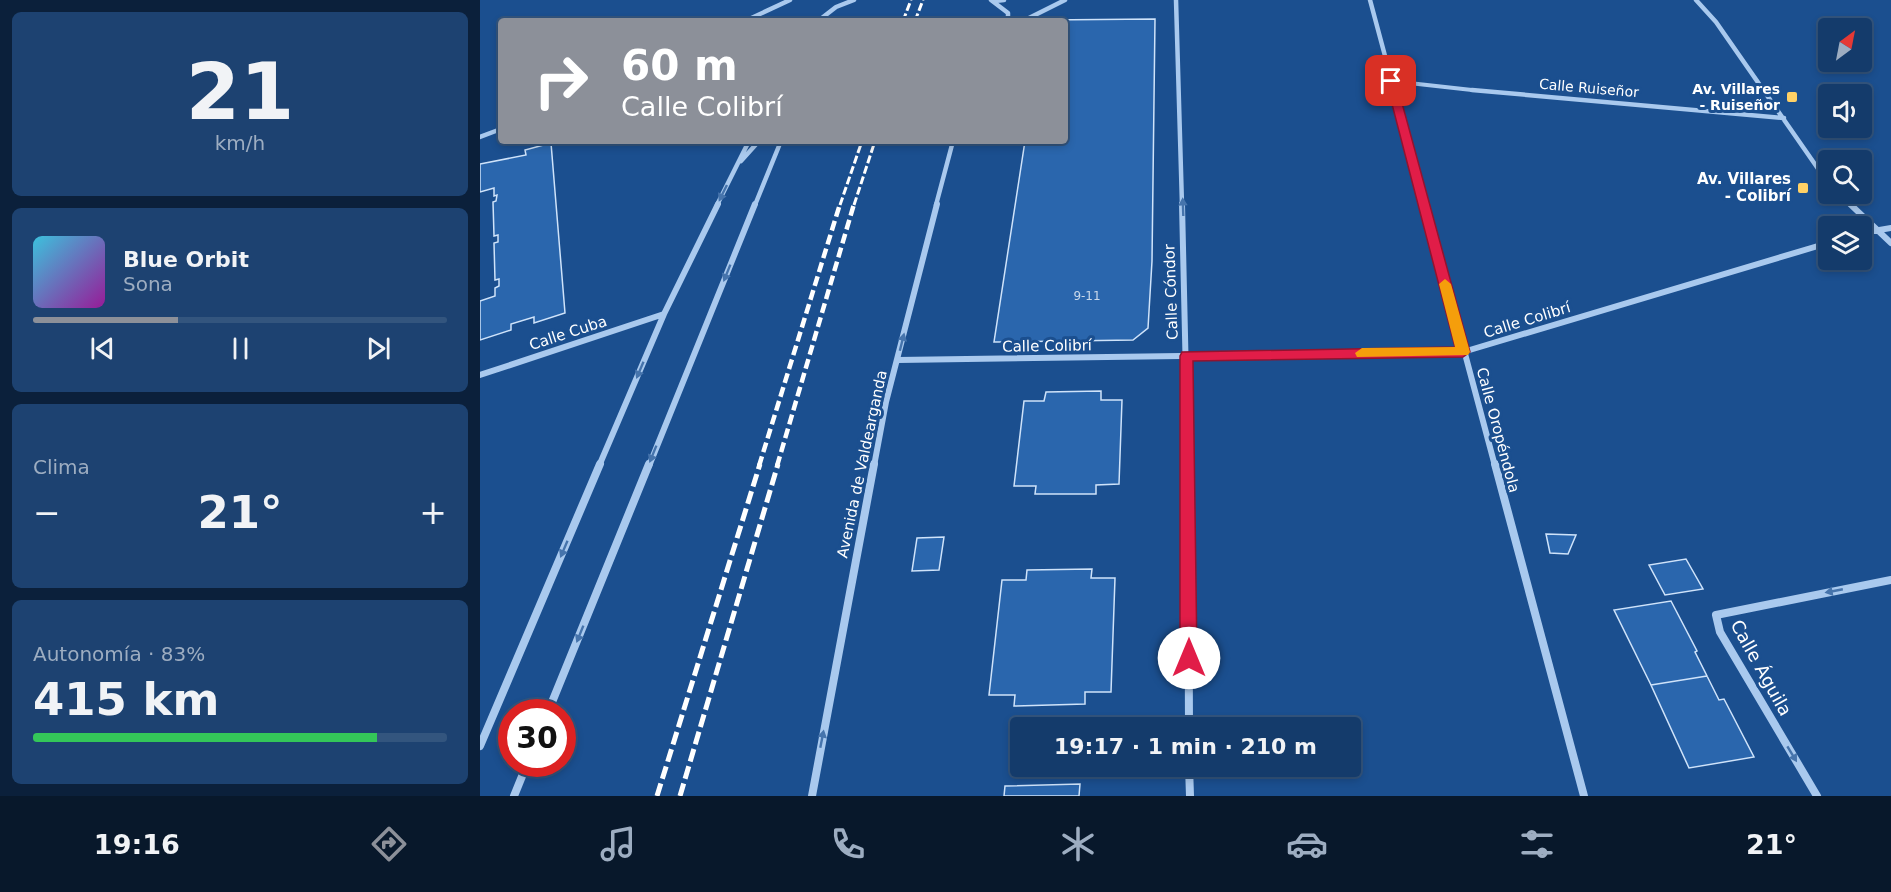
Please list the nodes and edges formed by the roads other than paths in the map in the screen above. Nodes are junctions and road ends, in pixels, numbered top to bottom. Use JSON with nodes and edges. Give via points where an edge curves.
{"nodes":[{"id":1,"x":790,"y":0,"type":"edge"},
{"id":2,"x":841,"y":0,"type":"edge"},
{"id":3,"x":854,"y":0,"type":"edge"},
{"id":4,"x":1004,"y":0,"type":"edge"},
{"id":5,"x":1065,"y":0,"type":"edge"},
{"id":6,"x":1176,"y":0,"type":"edge"},
{"id":7,"x":1370,"y":0,"type":"edge"},
{"id":8,"x":1696,"y":0,"type":"edge"},
{"id":9,"x":993,"y":1,"type":"edge"},
{"id":10,"x":836,"y":7,"type":"junction"},
{"id":11,"x":751,"y":18,"type":"edge"},
{"id":12,"x":821,"y":18,"type":"edge"},
{"id":13,"x":1008,"y":18,"type":"edge"},
{"id":14,"x":1028,"y":18,"type":"edge"},
{"id":15,"x":1391,"y":81,"type":"junction"},
{"id":16,"x":1472,"y":90,"type":"joint"},
{"id":17,"x":1784,"y":118,"type":"junction"},
{"id":18,"x":498,"y":130,"type":"edge"},
{"id":19,"x":480,"y":137,"type":"edge"},
{"id":20,"x":747,"y":144,"type":"edge"},
{"id":21,"x":756,"y":144,"type":"edge"},
{"id":22,"x":780,"y":144,"type":"edge"},
{"id":23,"x":952,"y":144,"type":"edge"},
{"id":24,"x":735,"y":167,"type":"junction"},
{"id":25,"x":1818,"y":168,"type":"edge"},
{"id":26,"x":1850,"y":204,"type":"edge"},
{"id":27,"x":1891,"y":228,"type":"edge"},
{"id":28,"x":1876,"y":229,"type":"junction"},
{"id":29,"x":1872,"y":230,"type":"edge"},
{"id":30,"x":1891,"y":243,"type":"edge"},
{"id":31,"x":1818,"y":246,"type":"edge"},
{"id":32,"x":664,"y":314,"type":"junction"},
{"id":33,"x":1463,"y":352,"type":"junction"},
{"id":34,"x":1187,"y":356,"type":"junction"},
{"id":35,"x":898,"y":360,"type":"junction"},
{"id":36,"x":480,"y":375,"type":"edge"},
{"id":37,"x":1891,"y":580,"type":"edge"},
{"id":38,"x":553,"y":699,"type":"edge"},
{"id":39,"x":1189,"y":717,"type":"edge"},
{"id":40,"x":480,"y":746,"type":"edge"},
{"id":41,"x":522,"y":777,"type":"edge"},
{"id":42,"x":1190,"y":777,"type":"edge"},
{"id":43,"x":514,"y":796,"type":"edge"},
{"id":44,"x":812,"y":796,"type":"edge"},
{"id":45,"x":1190,"y":796,"type":"edge"},
{"id":46,"x":1584,"y":796,"type":"edge"},
{"id":47,"x":1817,"y":796,"type":"edge"}],
"edges":[{"from":1,"to":11,"type":"street"},
{"from":2,"to":10,"type":"street"},
{"from":3,"to":10,"type":"street"},
{"from":4,"to":9,"type":"street"},
{"from":5,"to":14,"type":"street"},
{"from":34,"to":6,"type":"street","name":"Calle Cóndor","one_way":true},
{"from":7,"to":15,"type":"street","name":"Calle Oropéndola"},
{"from":8,"to":17,"type":"street"},
{"from":9,"to":13,"type":"street"},
{"from":10,"to":12,"type":"street"},
{"from":15,"to":16,"type":"street","name":"Calle Ruiseñor"},
{"from":15,"to":33,"type":"street","name":"Calle Oropéndola"},
{"from":16,"to":17,"type":"street","name":"Calle Ruiseñor"},
{"from":17,"to":25,"type":"street"},
{"from":18,"to":19,"type":"street"},
{"from":20,"to":24,"type":"street"},
{"from":21,"to":24,"type":"street"},
{"from":22,"to":38,"type":"street","one_way":true},
{"from":35,"to":23,"type":"street","name":"Avenida de Valdearganda","one_way":true},
{"from":24,"to":32,"type":"street","one_way":true},
{"from":26,"to":28,"type":"street"},
{"from":27,"to":28,"type":"street"},
{"from":28,"to":29,"type":"street"},
{"from":28,"to":30,"type":"street"},
{"from":31,"to":33,"type":"street","name":"Calle Colibrí"},
{"from":32,"to":36,"type":"street","name":"Calle Cuba"},
{"from":32,"to":40,"type":"street","one_way":true},
{"from":33,"to":34,"type":"street","name":"Calle Colibrí"},
{"from":33,"to":46,"type":"street","name":"Calle Oropéndola"},
{"from":34,"to":35,"type":"street","name":"Calle Colibrí"},
{"from":34,"to":39,"type":"street","name":"Calle Cóndor"},
{"from":44,"to":35,"type":"street","name":"Avenida de Valdearganda","one_way":true,"via":[[886,402]]},
{"from":37,"to":47,"type":"street","name":"Calle Águila","one_way":true,"via":[[1716,615],[1720,632]]},
{"from":41,"to":43,"type":"street"},
{"from":42,"to":45,"type":"street"}]}
